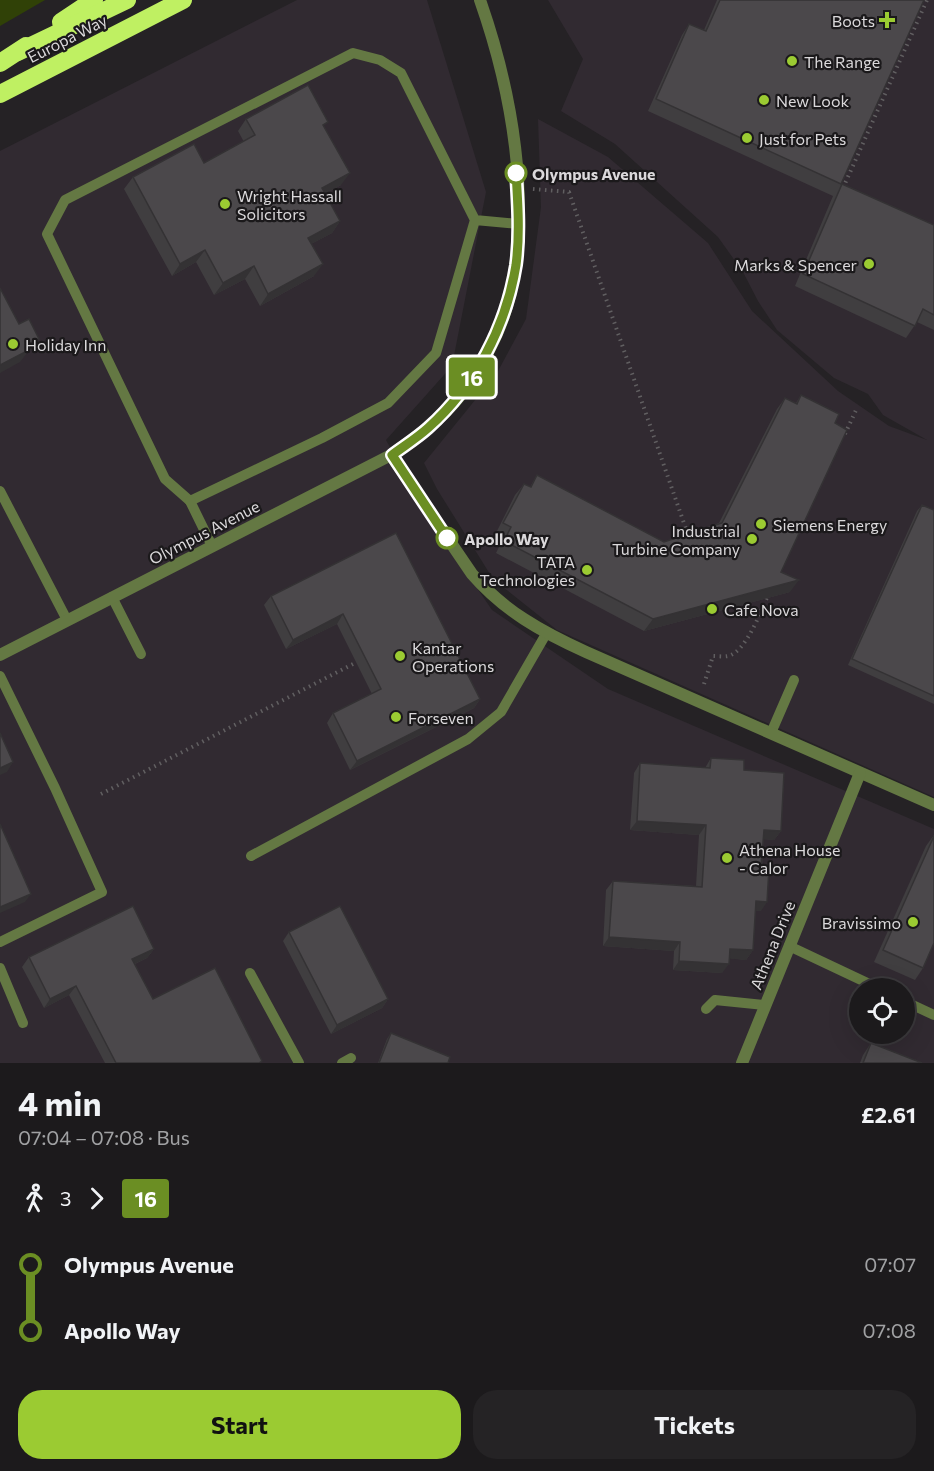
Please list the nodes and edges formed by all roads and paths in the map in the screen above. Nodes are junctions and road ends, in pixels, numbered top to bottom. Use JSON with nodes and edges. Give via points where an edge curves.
{"nodes":[{"id":1,"x":94,"y":0,"type":"edge"},
{"id":2,"x":127,"y":0,"type":"edge"},
{"id":3,"x":183,"y":0,"type":"edge"},
{"id":4,"x":480,"y":0,"type":"edge"},
{"id":5,"x":927,"y":0,"type":"edge"},
{"id":6,"x":18,"y":52,"type":"junction"},
{"id":7,"x":0,"y":63,"type":"edge"},
{"id":8,"x":0,"y":94,"type":"edge"},
{"id":9,"x":517,"y":187,"type":"junction"},
{"id":10,"x":840,"y":193,"type":"edge"},
{"id":11,"x":476,"y":220,"type":"junction"},
{"id":12,"x":518,"y":224,"type":"junction"},
{"id":13,"x":857,"y":408,"type":"dead end"},
{"id":14,"x":843,"y":439,"type":"edge"},
{"id":15,"x":392,"y":455,"type":"junction"},
{"id":16,"x":0,"y":491,"type":"edge"},
{"id":17,"x":190,"y":501,"type":"junction"},
{"id":18,"x":685,"y":544,"type":"edge"},
{"id":19,"x":212,"y":546,"type":"junction"},
{"id":20,"x":770,"y":592,"type":"edge"},
{"id":21,"x":112,"y":597,"type":"junction"},
{"id":22,"x":67,"y":620,"type":"junction"},
{"id":23,"x":546,"y":634,"type":"junction"},
{"id":24,"x":141,"y":654,"type":"dead end"},
{"id":25,"x":0,"y":655,"type":"edge"},
{"id":26,"x":357,"y":662,"type":"edge"},
{"id":27,"x":0,"y":676,"type":"edge"},
{"id":28,"x":794,"y":680,"type":"dead end"},
{"id":29,"x":704,"y":684,"type":"dead end"},
{"id":30,"x":771,"y":733,"type":"junction"},
{"id":31,"x":860,"y":773,"type":"junction"},
{"id":32,"x":101,"y":794,"type":"dead end"},
{"id":33,"x":934,"y":805,"type":"edge"},
{"id":34,"x":251,"y":856,"type":"dead end"},
{"id":35,"x":0,"y":942,"type":"edge"},
{"id":36,"x":789,"y":946,"type":"junction"},
{"id":37,"x":0,"y":968,"type":"edge"},
{"id":38,"x":250,"y":973,"type":"dead end"},
{"id":39,"x":857,"y":978,"type":"edge"},
{"id":40,"x":765,"y":1005,"type":"junction"},
{"id":41,"x":915,"y":1006,"type":"edge"},
{"id":42,"x":706,"y":1009,"type":"dead end"},
{"id":43,"x":934,"y":1016,"type":"edge"},
{"id":44,"x":23,"y":1023,"type":"dead end"},
{"id":45,"x":299,"y":1063,"type":"edge"},
{"id":46,"x":742,"y":1063,"type":"edge"}],
"edges":[{"from":1,"to":6,"type":"highway","name":"Europa Way"},
{"from":2,"to":6,"type":"highway"},
{"from":3,"to":8,"type":"highway","name":"Europa Way"},
{"from":4,"to":9,"type":"street","name":"Olympus Avenue","via":[[506,93]]},
{"from":5,"to":10,"type":"path"},
{"from":6,"to":7,"type":"highway","name":"Europa Way"},
{"from":9,"to":12,"type":"street","name":"Olympus Avenue"},
{"from":9,"to":18,"type":"path","via":[[569,192],[686,529]]},
{"from":11,"to":12,"type":"lane"},
{"from":11,"to":17,"type":"lane","via":[[436,353],[388,403]]},
{"from":11,"to":17,"type":"lane","via":[[401,73],[380,60],[353,52],[65,200],[47,234],[165,480]]},
{"from":12,"to":15,"type":"street","name":"Olympus Avenue","via":[[509,300],[479,366],[443,413]]},
{"from":13,"to":14,"type":"path"},
{"from":15,"to":19,"type":"street","name":"Olympus Avenue"},
{"from":15,"to":23,"type":"street","via":[[487,592]]},
{"from":16,"to":22,"type":"lane"},
{"from":17,"to":19,"type":"lane"},
{"from":19,"to":21,"type":"street","name":"Olympus Avenue"},
{"from":20,"to":29,"type":"path","via":[[738,650],[729,656],[713,656]]},
{"from":21,"to":22,"type":"street","name":"Olympus Avenue"},
{"from":21,"to":24,"type":"lane"},
{"from":22,"to":25,"type":"street","name":"Olympus Avenue"},
{"from":23,"to":30,"type":"street"},
{"from":23,"to":34,"type":"lane","via":[[501,712],[468,740]]},
{"from":26,"to":32,"type":"path"},
{"from":27,"to":35,"type":"lane","via":[[102,892]]},
{"from":28,"to":30,"type":"lane"},
{"from":30,"to":31,"type":"street"},
{"from":31,"to":33,"type":"street"},
{"from":31,"to":36,"type":"street","name":"Athena Drive"},
{"from":36,"to":39,"type":"lane"},
{"from":36,"to":40,"type":"street","name":"Athena Drive"},
{"from":37,"to":44,"type":"lane"},
{"from":38,"to":45,"type":"lane"},
{"from":40,"to":42,"type":"lane","via":[[715,1000]]},
{"from":40,"to":46,"type":"street","name":"Athena Drive"},
{"from":41,"to":43,"type":"lane"}]}
